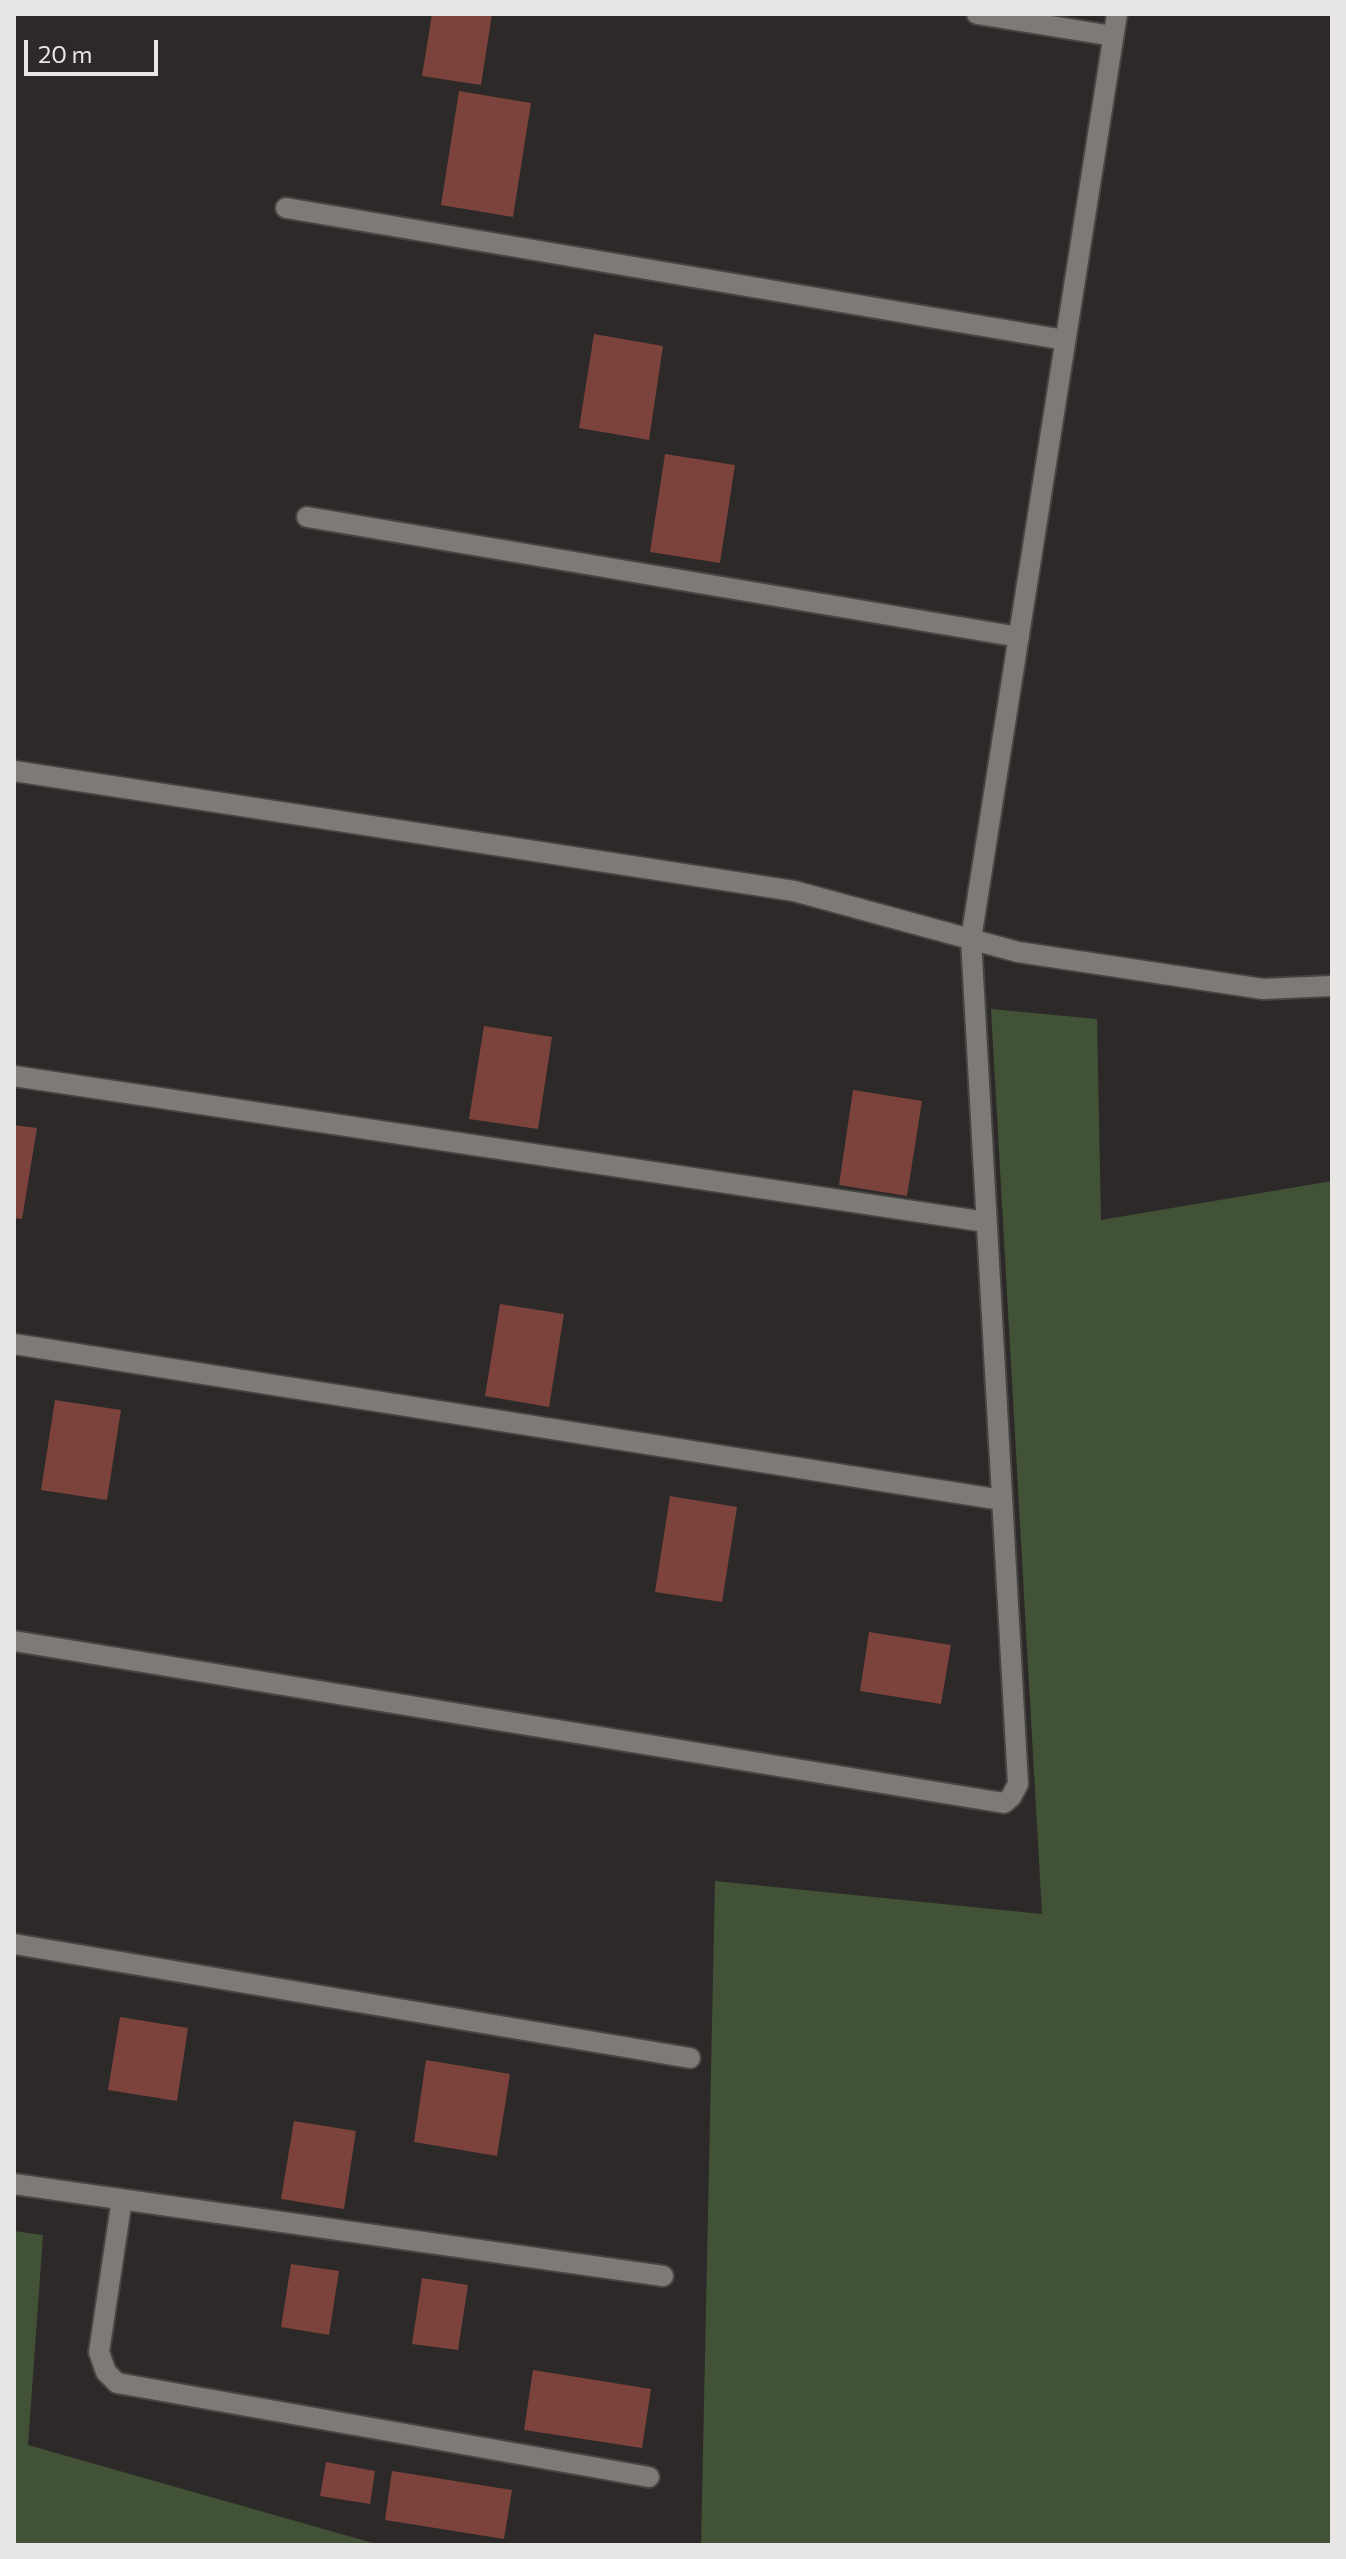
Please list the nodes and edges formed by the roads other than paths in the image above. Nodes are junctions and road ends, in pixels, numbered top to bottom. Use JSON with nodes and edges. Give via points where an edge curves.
{"nodes":[{"id":1,"x":977,"y":14,"type":"edge"},
{"id":2,"x":1117,"y":14,"type":"edge"},
{"id":3,"x":1113,"y":36,"type":"junction"},
{"id":4,"x":286,"y":208,"type":"dead end"},
{"id":5,"x":1065,"y":340,"type":"junction"},
{"id":6,"x":307,"y":517,"type":"dead end"},
{"id":7,"x":1019,"y":637,"type":"junction"},
{"id":8,"x":14,"y":771,"type":"edge"},
{"id":9,"x":971,"y":939,"type":"junction"},
{"id":10,"x":1332,"y":986,"type":"edge"},
{"id":11,"x":14,"y":1076,"type":"edge"},
{"id":12,"x":986,"y":1222,"type":"junction"},
{"id":13,"x":14,"y":1344,"type":"edge"},
{"id":14,"x":1002,"y":1500,"type":"junction"},
{"id":15,"x":14,"y":1641,"type":"edge"},
{"id":16,"x":14,"y":1944,"type":"edge"},
{"id":17,"x":690,"y":2058,"type":"dead end"},
{"id":18,"x":14,"y":2184,"type":"edge"},
{"id":19,"x":122,"y":2199,"type":"junction"},
{"id":20,"x":663,"y":2276,"type":"dead end"},
{"id":21,"x":649,"y":2477,"type":"dead end"}],
"edges":[{"from":1,"to":3,"type":"street"},
{"from":2,"to":3,"type":"street"},
{"from":3,"to":5,"type":"street"},
{"from":4,"to":5,"type":"street"},
{"from":5,"to":7,"type":"street"},
{"from":6,"to":7,"type":"street"},
{"from":7,"to":9,"type":"street"},
{"from":8,"to":9,"type":"street","via":[[794,891]]},
{"from":9,"to":10,"type":"street","via":[[1018,952],[1263,989]]},
{"from":9,"to":12,"type":"street"},
{"from":11,"to":12,"type":"street"},
{"from":12,"to":14,"type":"street"},
{"from":13,"to":14,"type":"street"},
{"from":14,"to":15,"type":"street","via":[[1018,1784],[1004,1803]]},
{"from":16,"to":17,"type":"street"},
{"from":18,"to":19,"type":"street"},
{"from":19,"to":20,"type":"street"},
{"from":19,"to":21,"type":"street","via":[[99,2352],[117,2383]]}]}
